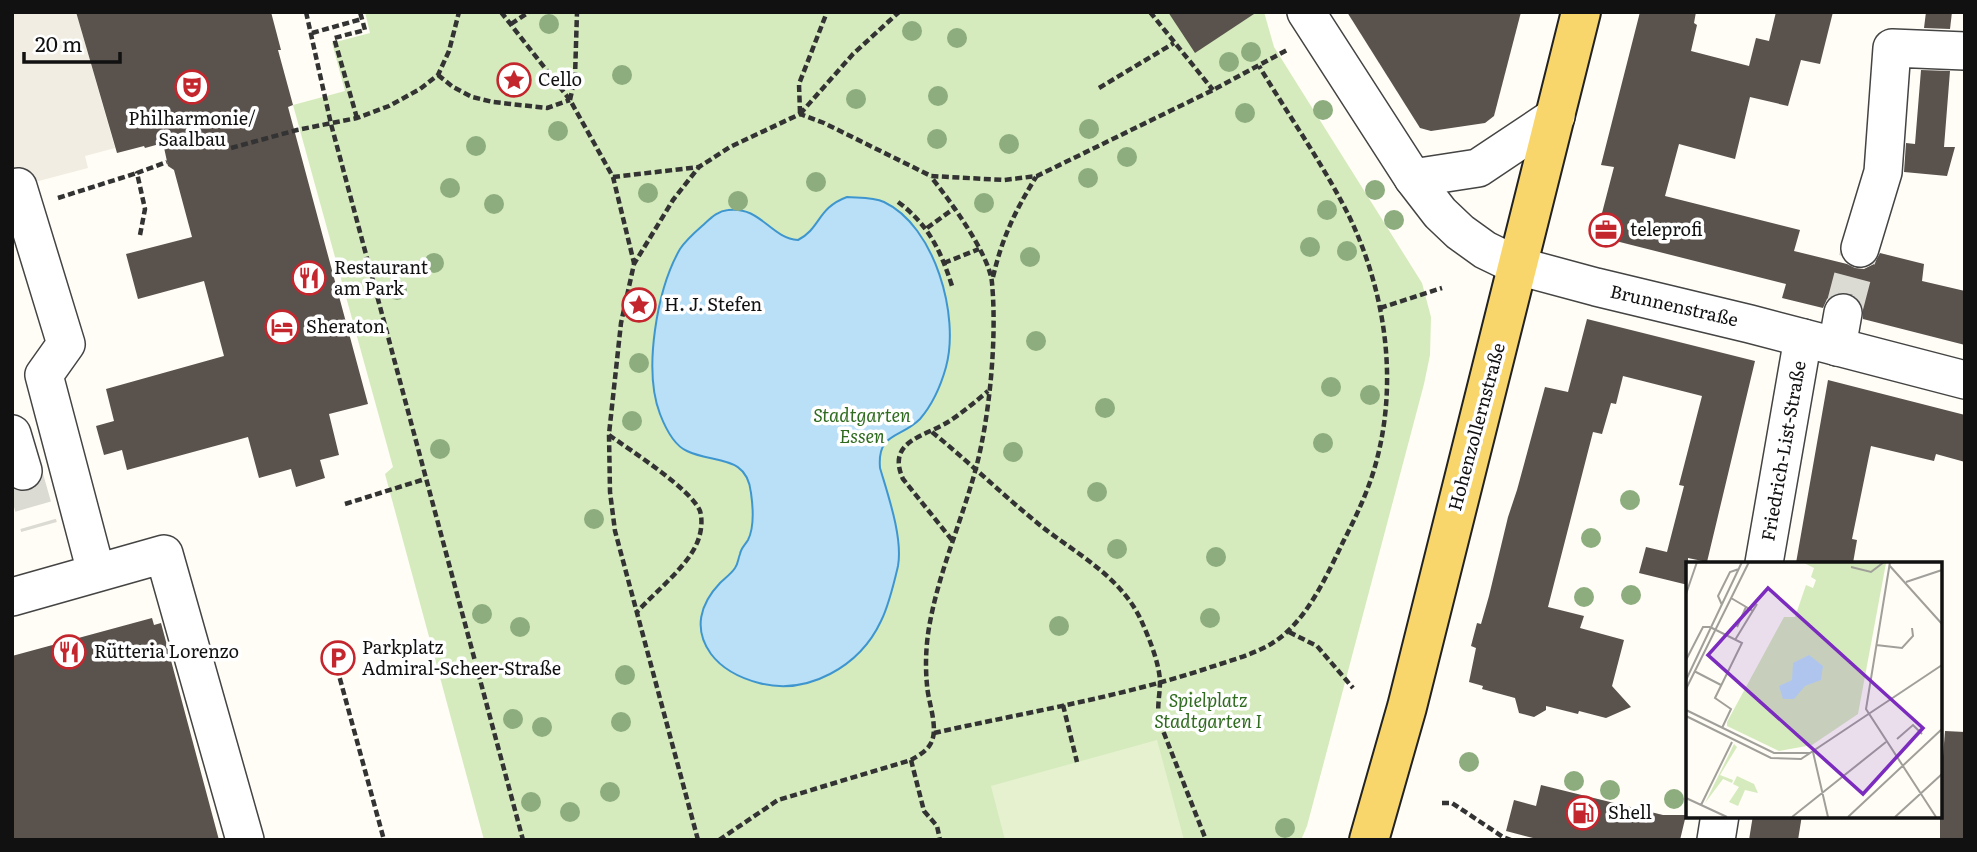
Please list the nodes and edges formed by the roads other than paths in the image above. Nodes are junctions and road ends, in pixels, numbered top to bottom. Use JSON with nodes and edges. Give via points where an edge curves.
{"nodes":[{"id":1,"x":1581,"y":12,"type":"edge"},
{"id":2,"x":1312,"y":23,"type":"edge"},
{"id":3,"x":1965,"y":51,"type":"edge"},
{"id":4,"x":1556,"y":116,"type":"junction"},
{"id":5,"x":1413,"y":178,"type":"junction"},
{"id":6,"x":21,"y":198,"type":"road end"},
{"id":7,"x":1860,"y":248,"type":"tunnel mouth"},
{"id":8,"x":26,"y":259,"type":"edge"},
{"id":9,"x":1518,"y":266,"type":"junction"},
{"id":10,"x":1828,"y":333,"type":"junction"},
{"id":11,"x":1965,"y":380,"type":"edge"},
{"id":12,"x":12,"y":434,"type":"edge"},
{"id":13,"x":23,"y":471,"type":"tunnel mouth"},
{"id":14,"x":1765,"y":562,"type":"edge"},
{"id":15,"x":96,"y":572,"type":"junction"},
{"id":16,"x":12,"y":597,"type":"edge"},
{"id":17,"x":1720,"y":817,"type":"edge"},
{"id":18,"x":245,"y":840,"type":"edge"},
{"id":19,"x":1368,"y":840,"type":"edge"},
{"id":20,"x":1716,"y":840,"type":"edge"}],
"edges":[{"from":1,"to":4,"type":"main road","name":"Hohenzollernstraße"},
{"from":2,"to":5,"type":"street","name":"Brunnenstraße"},
{"from":3,"to":7,"type":"street","via":[[1892,48],[1884,172]]},
{"from":4,"to":5,"type":"street","via":[[1478,168]]},
{"from":4,"to":9,"type":"main road","name":"Hohenzollernstraße"},
{"from":5,"to":9,"type":"street","name":"Brunnenstraße","via":[[1460,232]]},
{"from":6,"to":8,"type":"street"},
{"from":8,"to":15,"type":"street","via":[[66,345],[44,375]]},
{"from":9,"to":10,"type":"street","name":"Brunnenstraße"},
{"from":9,"to":19,"type":"main road","name":"Hohenzollernstraße","via":[[1408,707]]},
{"from":10,"to":11,"type":"street","name":"Brunnenstraße"},
{"from":10,"to":14,"type":"street","name":"Friedrich-List-Straße"},
{"from":12,"to":13,"type":"street"},
{"from":15,"to":16,"type":"street"},
{"from":15,"to":18,"type":"street","via":[[164,554]]},
{"from":17,"to":20,"type":"street"}]}
